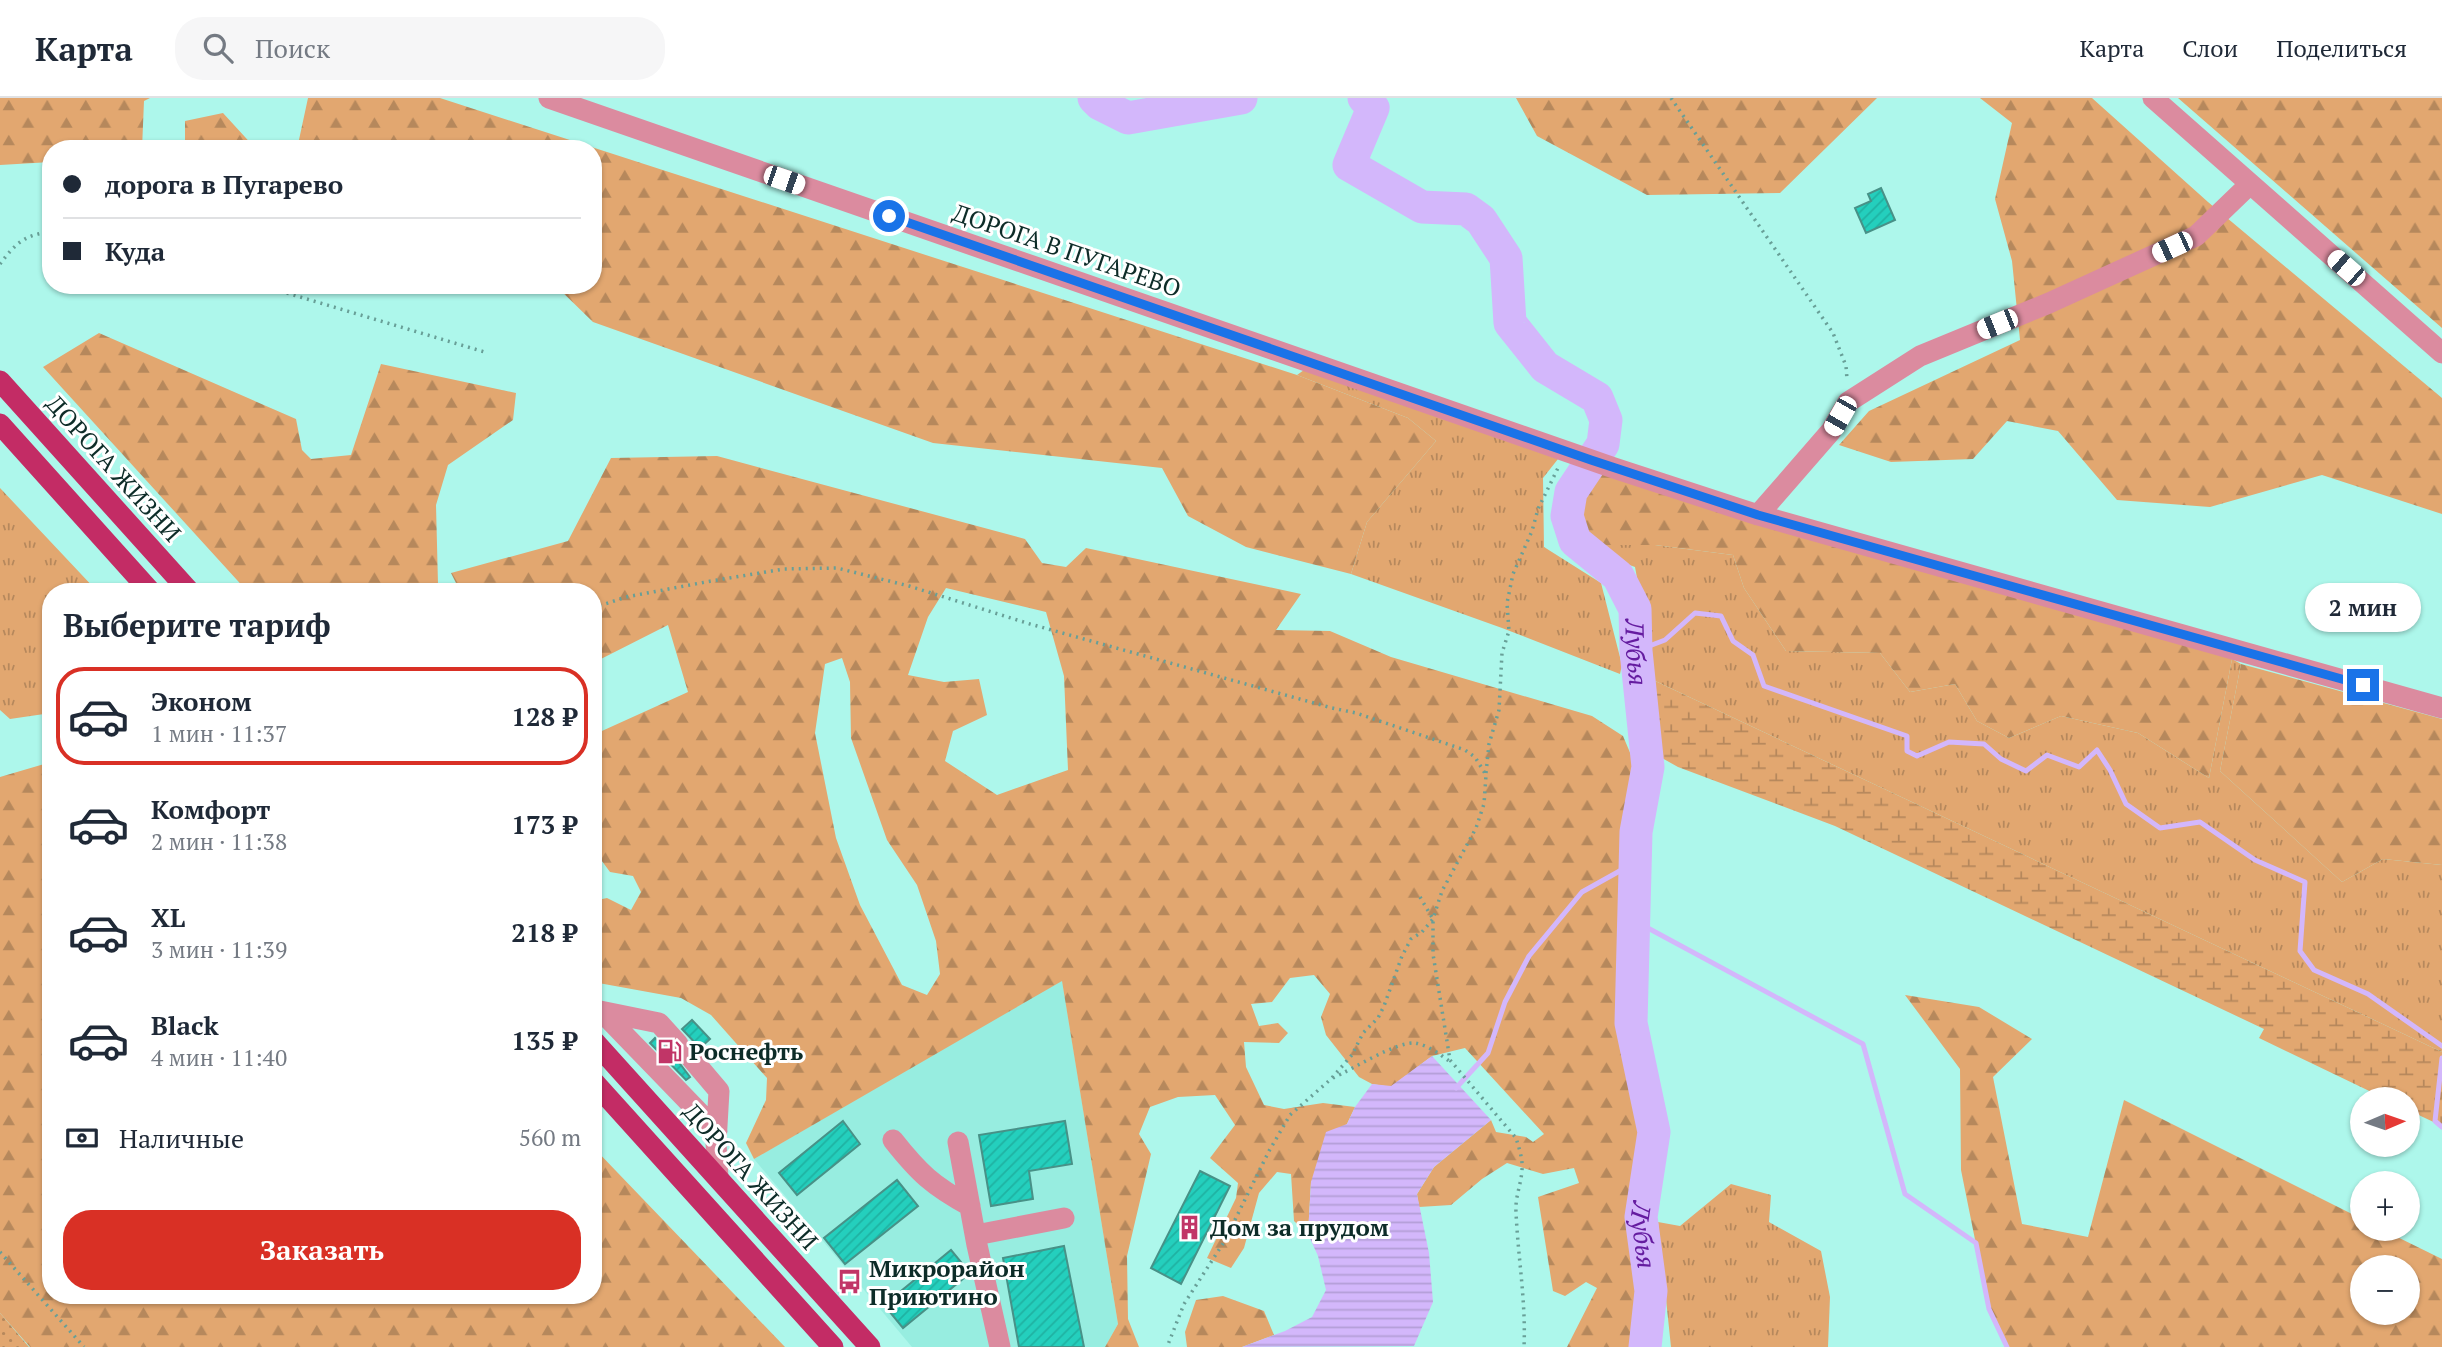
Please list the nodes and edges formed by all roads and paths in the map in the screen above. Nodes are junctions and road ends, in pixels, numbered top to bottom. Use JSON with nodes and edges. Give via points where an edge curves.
{"nodes":[{"id":1,"x":549,"y":98,"type":"edge"},
{"id":2,"x":1671,"y":98,"type":"edge"},
{"id":3,"x":2152,"y":98,"type":"edge"},
{"id":4,"x":2250,"y":184,"type":"junction"},
{"id":5,"x":42,"y":233,"type":"edge"},
{"id":6,"x":0,"y":264,"type":"edge"},
{"id":7,"x":290,"y":294,"type":"edge"},
{"id":8,"x":488,"y":353,"type":"dead end"},
{"id":9,"x":2442,"y":353,"type":"edge"},
{"id":10,"x":0,"y":381,"type":"edge"},
{"id":11,"x":1849,"y":402,"type":"junction"},
{"id":12,"x":0,"y":424,"type":"edge"},
{"id":13,"x":1568,"y":452,"type":"junction"},
{"id":14,"x":1758,"y":515,"type":"junction"},
{"id":15,"x":143,"y":583,"type":"edge"},
{"id":16,"x":182,"y":583,"type":"edge"},
{"id":17,"x":602,"y":605,"type":"edge"},
{"id":18,"x":2442,"y":708,"type":"edge"},
{"id":19,"x":1486,"y":775,"type":"junction"},
{"id":20,"x":1420,"y":897,"type":"dead end"},
{"id":21,"x":1433,"y":919,"type":"junction"},
{"id":22,"x":602,"y":1012,"type":"edge"},
{"id":23,"x":602,"y":1015,"type":"edge"},
{"id":24,"x":602,"y":1050,"type":"edge"},
{"id":25,"x":1454,"y":1064,"type":"junction"},
{"id":26,"x":1331,"y":1079,"type":"junction"},
{"id":27,"x":602,"y":1091,"type":"edge"},
{"id":28,"x":717,"y":1131,"type":"junction"},
{"id":29,"x":893,"y":1140,"type":"dead end"},
{"id":30,"x":958,"y":1142,"type":"dead end"},
{"id":31,"x":718,"y":1178,"type":"junction"},
{"id":32,"x":970,"y":1206,"type":"junction"},
{"id":33,"x":1063,"y":1218,"type":"dead end"},
{"id":34,"x":976,"y":1235,"type":"junction"},
{"id":35,"x":0,"y":1252,"type":"edge"},
{"id":36,"x":42,"y":1300,"type":"edge"},
{"id":37,"x":46,"y":1304,"type":"edge"},
{"id":38,"x":84,"y":1347,"type":"edge"},
{"id":39,"x":834,"y":1347,"type":"edge"},
{"id":40,"x":870,"y":1347,"type":"edge"},
{"id":41,"x":1000,"y":1347,"type":"edge"},
{"id":42,"x":1167,"y":1347,"type":"edge"},
{"id":43,"x":1524,"y":1347,"type":"edge"}],
"edges":[{"from":1,"to":13,"type":"street","name":"ДОРОГА В ПУГАРЕВО"},
{"from":2,"to":11,"type":"path","via":[[1833,333],[1846,366]]},
{"from":3,"to":4,"type":"street"},
{"from":4,"to":9,"type":"street"},
{"from":4,"to":11,"type":"street","via":[[2196,236],[1920,356]]},
{"from":5,"to":6,"type":"path","via":[[15,244]]},
{"from":7,"to":8,"type":"path"},
{"from":10,"to":16,"type":"main road","name":"ДОРОГА ЖИЗНИ"},
{"from":11,"to":14,"type":"street","via":[[1831,432]]},
{"from":12,"to":15,"type":"main road"},
{"from":13,"to":14,"type":"street","name":"ДОРОГА В ПУГАРЕВО"},
{"from":13,"to":19,"type":"path","via":[[1551,478],[1513,574],[1499,710]]},
{"from":14,"to":18,"type":"street","name":"ДОРОГА В ПУГАРЕВО"},
{"from":17,"to":19,"type":"path","via":[[784,569],[837,568],[1356,713],[1465,750]]},
{"from":19,"to":21,"type":"path","via":[[1476,828],[1441,891]]},
{"from":20,"to":21,"type":"path"},
{"from":21,"to":25,"type":"path","via":[[1442,1018]]},
{"from":21,"to":26,"type":"path","via":[[1411,939],[1378,1018]]},
{"from":22,"to":28,"type":"street","via":[[659,1023],[719,1091]]},
{"from":23,"to":28,"type":"street"},
{"from":24,"to":31,"type":"main road","name":"ДОРОГА ЖИЗНИ"},
{"from":25,"to":26,"type":"path","via":[[1414,1043]]},
{"from":25,"to":43,"type":"path","via":[[1516,1138],[1521,1152],[1516,1214]]},
{"from":26,"to":42,"type":"path","via":[[1296,1108],[1278,1134],[1224,1242],[1184,1304]]},
{"from":27,"to":39,"type":"main road"},
{"from":28,"to":31,"type":"street"},
{"from":29,"to":32,"type":"street","via":[[937,1188]]},
{"from":30,"to":32,"type":"street"},
{"from":31,"to":40,"type":"main road","name":"ДОРОГА ЖИЗНИ"},
{"from":32,"to":34,"type":"street"},
{"from":33,"to":34,"type":"street"},
{"from":34,"to":41,"type":"street"},
{"from":35,"to":36,"type":"path"},
{"from":37,"to":38,"type":"path"}]}
